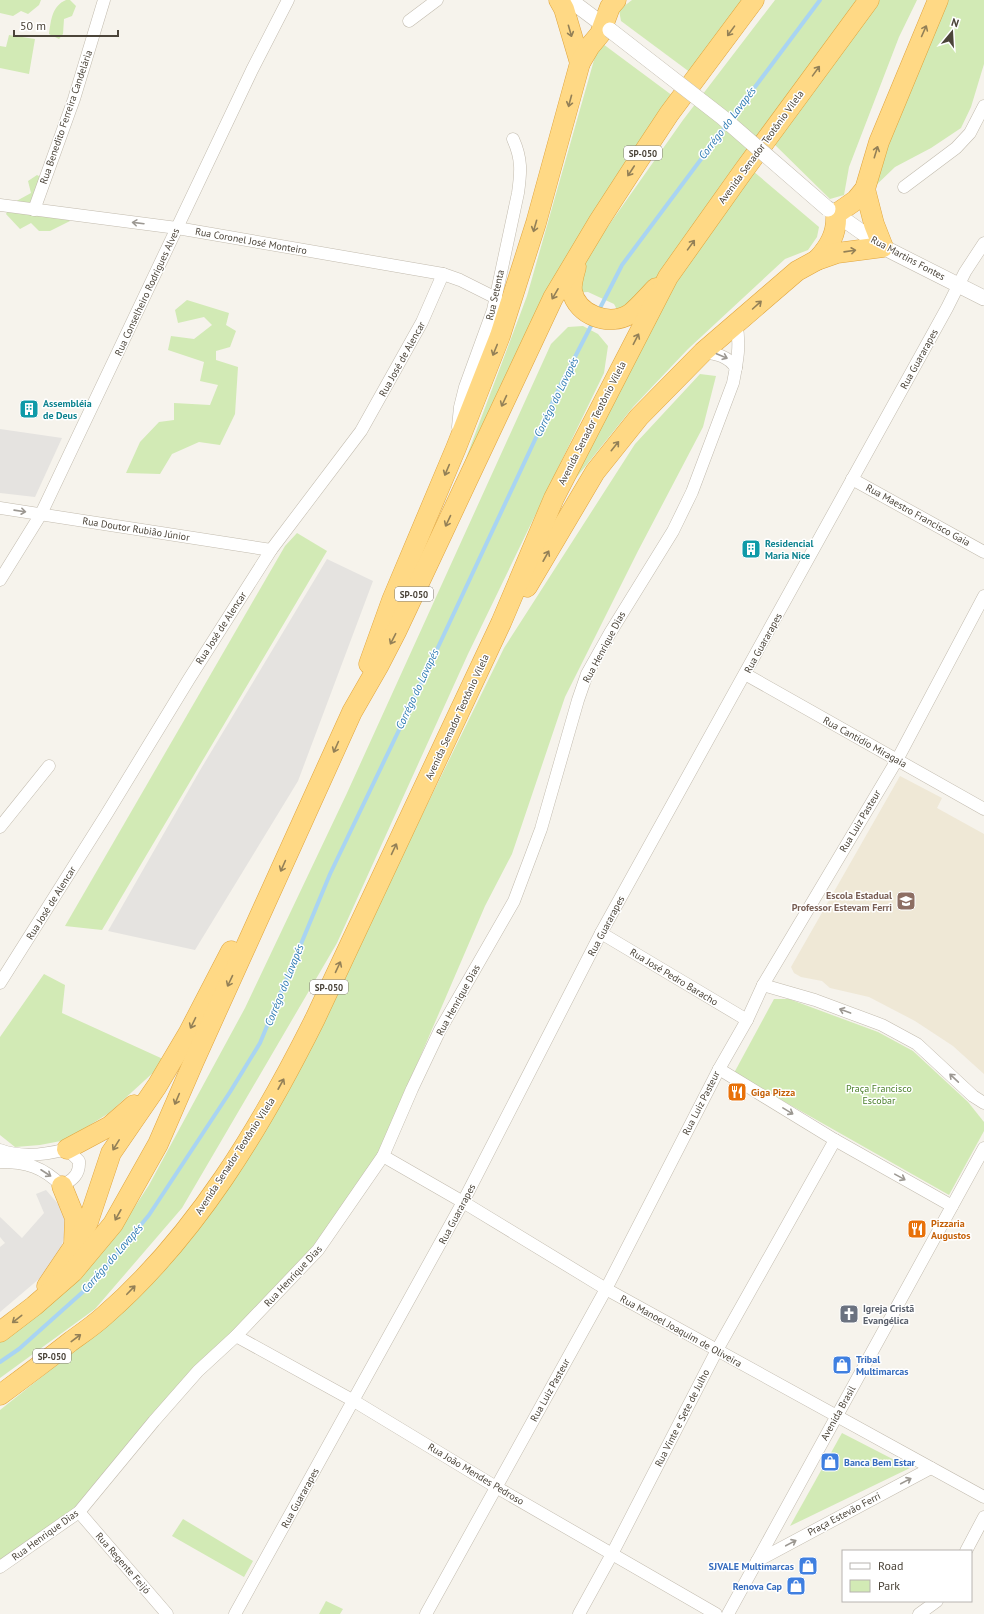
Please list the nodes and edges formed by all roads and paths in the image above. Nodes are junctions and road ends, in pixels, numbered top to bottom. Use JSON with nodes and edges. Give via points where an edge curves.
{"nodes":[{"id":1,"x":104,"y":0,"type":"edge"},
{"id":2,"x":288,"y":0,"type":"edge"},
{"id":3,"x":437,"y":0,"type":"edge"},
{"id":4,"x":559,"y":0,"type":"edge"},
{"id":5,"x":570,"y":0,"type":"edge"},
{"id":6,"x":616,"y":0,"type":"edge"},
{"id":7,"x":754,"y":0,"type":"edge"},
{"id":8,"x":869,"y":0,"type":"edge"},
{"id":9,"x":938,"y":0,"type":"edge"},
{"id":10,"x":409,"y":21,"type":"dead end"},
{"id":11,"x":606,"y":27,"type":"junction"},
{"id":12,"x":580,"y":63,"type":"junction"},
{"id":13,"x":984,"y":106,"type":"edge"},
{"id":14,"x":512,"y":139,"type":"dead end"},
{"id":15,"x":904,"y":187,"type":"dead end"},
{"id":16,"x":865,"y":189,"type":"junction"},
{"id":17,"x":0,"y":205,"type":"edge"},
{"id":18,"x":34,"y":210,"type":"junction"},
{"id":19,"x":832,"y":211,"type":"junction"},
{"id":20,"x":177,"y":228,"type":"junction"},
{"id":21,"x":984,"y":243,"type":"edge"},
{"id":22,"x":884,"y":247,"type":"junction"},
{"id":23,"x":578,"y":256,"type":"junction"},
{"id":24,"x":817,"y":260,"type":"junction"},
{"id":25,"x":443,"y":274,"type":"junction"},
{"id":26,"x":668,"y":277,"type":"junction"},
{"id":27,"x":959,"y":285,"type":"junction"},
{"id":28,"x":496,"y":298,"type":"junction"},
{"id":29,"x":984,"y":298,"type":"edge"},
{"id":30,"x":736,"y":324,"type":"junction"},
{"id":31,"x":703,"y":352,"type":"junction"},
{"id":32,"x":736,"y":368,"type":"junction"},
{"id":33,"x":456,"y":448,"type":"junction"},
{"id":34,"x":852,"y":479,"type":"junction"},
{"id":35,"x":0,"y":508,"type":"edge"},
{"id":36,"x":41,"y":514,"type":"junction"},
{"id":37,"x":271,"y":550,"type":"junction"},
{"id":38,"x":984,"y":552,"type":"edge"},
{"id":39,"x":0,"y":580,"type":"edge"},
{"id":40,"x":984,"y":596,"type":"edge"},
{"id":41,"x":501,"y":623,"type":"junction"},
{"id":42,"x":745,"y":674,"type":"junction"},
{"id":43,"x":352,"y":712,"type":"junction"},
{"id":44,"x":897,"y":760,"type":"junction"},
{"id":45,"x":49,"y":766,"type":"dead end"},
{"id":46,"x":984,"y":809,"type":"edge"},
{"id":47,"x":0,"y":828,"type":"edge"},
{"id":48,"x":264,"y":907,"type":"junction"},
{"id":49,"x":601,"y":933,"type":"junction"},
{"id":50,"x":0,"y":983,"type":"edge"},
{"id":51,"x":763,"y":986,"type":"junction"},
{"id":52,"x":747,"y":1020,"type":"junction"},
{"id":53,"x":718,"y":1069,"type":"junction"},
{"id":54,"x":157,"y":1086,"type":"junction"},
{"id":55,"x":984,"y":1103,"type":"edge"},
{"id":56,"x":835,"y":1140,"type":"junction"},
{"id":57,"x":67,"y":1149,"type":"junction"},
{"id":58,"x":0,"y":1150,"type":"edge"},
{"id":59,"x":983,"y":1154,"type":"edge"},
{"id":60,"x":382,"y":1156,"type":"junction"},
{"id":61,"x":0,"y":1162,"type":"edge"},
{"id":62,"x":62,"y":1186,"type":"junction"},
{"id":63,"x":463,"y":1202,"type":"junction"},
{"id":64,"x":952,"y":1206,"type":"junction"},
{"id":65,"x":74,"y":1243,"type":"junction"},
{"id":66,"x":606,"y":1289,"type":"junction"},
{"id":67,"x":34,"y":1306,"type":"junction"},
{"id":68,"x":0,"y":1332,"type":"edge"},
{"id":69,"x":236,"y":1336,"type":"junction"},
{"id":70,"x":717,"y":1350,"type":"junction"},
{"id":71,"x":0,"y":1395,"type":"edge"},
{"id":72,"x":354,"y":1401,"type":"junction"},
{"id":73,"x":836,"y":1417,"type":"junction"},
{"id":74,"x":931,"y":1468,"type":"junction"},
{"id":75,"x":496,"y":1487,"type":"junction"},
{"id":76,"x":984,"y":1497,"type":"edge"},
{"id":77,"x":79,"y":1512,"type":"junction"},
{"id":78,"x":984,"y":1517,"type":"edge"},
{"id":79,"x":967,"y":1550,"type":"edge"},
{"id":80,"x":612,"y":1554,"type":"junction"},
{"id":81,"x":757,"y":1561,"type":"junction"},
{"id":82,"x":0,"y":1567,"type":"edge"},
{"id":83,"x":937,"y":1602,"type":"edge"},
{"id":84,"x":938,"y":1602,"type":"edge"},
{"id":85,"x":167,"y":1614,"type":"edge"},
{"id":86,"x":235,"y":1614,"type":"edge"},
{"id":87,"x":426,"y":1614,"type":"edge"},
{"id":88,"x":579,"y":1614,"type":"edge"},
{"id":89,"x":716,"y":1614,"type":"edge"},
{"id":90,"x":728,"y":1614,"type":"edge"},
{"id":91,"x":919,"y":1614,"type":"edge"},
{"id":92,"x":932,"y":1614,"type":"edge"}],
"edges":[{"from":1,"to":18,"type":"street","name":"Rua Benedito Ferreira Candelária","via":[[74,99]]},
{"from":2,"to":20,"type":"street","name":"Rua Conselheiro Rodrigues Alves"},
{"from":3,"to":10,"type":"street"},
{"from":4,"to":12,"type":"highway","one_way":true},
{"from":5,"to":11,"type":"street","name":"Rua Martins Fontes"},
{"from":6,"to":11,"type":"highway","via":[[610,7]]},
{"from":7,"to":23,"type":"highway","number":"SP-050","one_way":true,"via":[[669,114],[598,221]]},
{"from":26,"to":8,"type":"highway","name":"Avenida Senador Teotônio Vilela","number":"SP-050","one_way":true},
{"from":16,"to":9,"type":"highway","one_way":true,"via":[[879,142]]},
{"from":11,"to":12,"type":"highway"},
{"from":11,"to":19,"type":"street","name":"Rua Martins Fontes","bridge":true,"via":[[722,117]]},
{"from":12,"to":33,"type":"highway","one_way":true,"via":[[513,299]]},
{"from":13,"to":15,"type":"street","via":[[970,133],[956,148]]},
{"from":14,"to":28,"type":"street","name":"Rua Setenta","via":[[518,150],[521,174]]},
{"from":16,"to":19,"type":"highway","via":[[856,200]]},
{"from":16,"to":22,"type":"highway","via":[[874,224]]},
{"from":17,"to":18,"type":"street","name":"Rua Coronel José Monteiro"},
{"from":20,"to":18,"type":"street","name":"Rua Coronel José Monteiro","one_way":true},
{"from":19,"to":22,"type":"street","name":"Rua Martins Fontes"},
{"from":19,"to":24,"type":"highway","via":[[836,223],[833,237],[828,248]]},
{"from":20,"to":25,"type":"street","name":"Rua Coronel José Monteiro"},
{"from":20,"to":36,"type":"street","name":"Rua Conselheiro Rodrigues Alves"},
{"from":21,"to":27,"type":"street","name":"Rua Guararapes"},
{"from":24,"to":22,"type":"highway","one_way":true,"via":[[837,253]]},
{"from":22,"to":27,"type":"street","name":"Rua Martins Fontes"},
{"from":23,"to":26,"type":"highway","via":[[572,291],[582,309],[602,320],[630,314]]},
{"from":23,"to":43,"type":"highway","number":"SP-050","one_way":true,"via":[[544,315],[396,632]]},
{"from":30,"to":24,"type":"highway","one_way":true,"via":[[783,281]]},
{"from":25,"to":28,"type":"street","name":"Rua Coronel José Monteiro"},
{"from":25,"to":37,"type":"street","name":"Rua José de Alencar","via":[[422,322],[365,425]]},
{"from":41,"to":26,"type":"highway","name":"Avenida Senador Teotônio Vilela","number":"SP-050","one_way":true,"via":[[554,498]]},
{"from":27,"to":29,"type":"street","name":"Rua Martins Fontes"},
{"from":27,"to":34,"type":"street","name":"Rua Guararapes"},
{"from":28,"to":33,"type":"street","name":"Rua Setenta","via":[[460,407]]},
{"from":30,"to":31,"type":"highway"},
{"from":30,"to":32,"type":"street","name":"Rua Henrique Dias","via":[[739,335]]},
{"from":31,"to":32,"type":"street","one_way":true,"via":[[725,357]]},
{"from":41,"to":31,"type":"highway","one_way":true,"via":[[533,579],[595,472],[639,417]]},
{"from":32,"to":60,"type":"street","name":"Rua Henrique Dias","via":[[699,472],[673,531],[587,674],[541,829],[514,901],[440,1030]]},
{"from":33,"to":43,"type":"highway","one_way":true,"via":[[392,600]]},
{"from":34,"to":38,"type":"street","name":"Rua Maestro Francisco Gaia"},
{"from":34,"to":42,"type":"street","name":"Rua Guararapes"},
{"from":35,"to":36,"type":"street","name":"Rua Doutor Rubião Júnior","one_way":true},
{"from":36,"to":37,"type":"street","name":"Rua Doutor Rubião Júnior"},
{"from":36,"to":39,"type":"street","name":"Rua Conselheiro Rodrigues Alves"},
{"from":37,"to":50,"type":"street","name":"Rua José de Alencar"},
{"from":40,"to":44,"type":"street","name":"Rua Luiz Pasteur"},
{"from":71,"to":41,"type":"highway","name":"Avenida Senador Teotônio Vilela","number":"SP-050","one_way":true,"via":[[103,1317],[127,1295],[193,1221],[235,1160],[264,1115],[312,1025]]},
{"from":42,"to":44,"type":"street","name":"Rua Cantidio Miragaia"},
{"from":42,"to":49,"type":"street","name":"Rua Guararapes"},
{"from":43,"to":48,"type":"highway","number":"SP-050","one_way":true},
{"from":44,"to":46,"type":"street","name":"Rua Cantidio Miragaia"},
{"from":44,"to":51,"type":"street","name":"Rua Luiz Pasteur"},
{"from":45,"to":47,"type":"street"},
{"from":48,"to":54,"type":"highway","one_way":true,"via":[[239,935],[189,1032]]},
{"from":48,"to":67,"type":"highway","number":"SP-050","one_way":true,"via":[[158,1144],[113,1224],[74,1272]]},
{"from":49,"to":52,"type":"street","name":"Rua José Pedro Baracho"},
{"from":49,"to":63,"type":"street","name":"Rua Guararapes"},
{"from":51,"to":52,"type":"street","name":"Rua Luiz Pasteur"},
{"from":55,"to":51,"type":"street","one_way":true,"via":[[973,1096],[917,1044],[882,1025],[815,1000]]},
{"from":52,"to":53,"type":"street","name":"Rua Luiz Pasteur"},
{"from":53,"to":56,"type":"street","one_way":true},
{"from":53,"to":66,"type":"street","name":"Rua Luiz Pasteur"},
{"from":54,"to":57,"type":"highway","via":[[110,1126]]},
{"from":54,"to":65,"type":"highway","one_way":true,"via":[[111,1153],[88,1222]]},
{"from":56,"to":64,"type":"street","one_way":true},
{"from":56,"to":70,"type":"street","name":"Rua Vinte e Sete de Julho"},
{"from":57,"to":58,"type":"street","via":[[26,1155]]},
{"from":57,"to":62,"type":"street","via":[[79,1161],[80,1166],[74,1178]]},
{"from":59,"to":64,"type":"street","name":"Avenida Brasil"},
{"from":60,"to":63,"type":"street","name":"Rua Manoel Joaquim de Oliveira"},
{"from":60,"to":69,"type":"street","name":"Rua Henrique Dias","via":[[318,1250]]},
{"from":61,"to":62,"type":"street","one_way":true,"via":[[29,1164]]},
{"from":62,"to":65,"type":"highway","via":[[75,1218]]},
{"from":63,"to":66,"type":"street","name":"Rua Manoel Joaquim de Oliveira"},
{"from":63,"to":72,"type":"street","name":"Rua Guararapes"},
{"from":64,"to":73,"type":"street","name":"Avenida Brasil"},
{"from":65,"to":67,"type":"highway"},
{"from":66,"to":70,"type":"street","name":"Rua Manoel Joaquim de Oliveira"},
{"from":66,"to":75,"type":"street","name":"Rua Luiz Pasteur"},
{"from":67,"to":68,"type":"highway","number":"SP-050","one_way":true},
{"from":69,"to":72,"type":"street","name":"Rua João Mendes Pedroso"},
{"from":69,"to":77,"type":"street","name":"Rua Henrique Dias","via":[[198,1371]]},
{"from":70,"to":73,"type":"street","name":"Rua Manoel Joaquim de Oliveira"},
{"from":70,"to":80,"type":"street","name":"Rua Vinte e Sete de Julho"},
{"from":72,"to":75,"type":"street","name":"Rua João Mendes Pedroso"},
{"from":72,"to":86,"type":"street","name":"Rua Guararapes"},
{"from":73,"to":74,"type":"street","name":"Rua Manoel Joaquim de Oliveira"},
{"from":73,"to":81,"type":"street","name":"Avenida Brasil"},
{"from":74,"to":76,"type":"street","name":"Rua Manoel Joaquim de Oliveira"},
{"from":81,"to":74,"type":"street","name":"Praça Estevão Ferri","one_way":true},
{"from":75,"to":80,"type":"street","name":"Rua João Mendes Pedroso"},
{"from":75,"to":87,"type":"street","name":"Rua Luiz Pasteur"},
{"from":77,"to":82,"type":"street","name":"Rua Henrique Dias"},
{"from":77,"to":85,"type":"street","name":"Rua Regente Feijó"},
{"from":78,"to":79,"type":"street"},
{"from":80,"to":88,"type":"street","name":"Rua Vinte e Sete de Julho"},
{"from":80,"to":89,"type":"street","name":"Rua João Mendes Pedroso"},
{"from":81,"to":90,"type":"street","name":"Avenida Brasil"},
{"from":83,"to":91,"type":"street"},
{"from":84,"to":92,"type":"street"}]}
